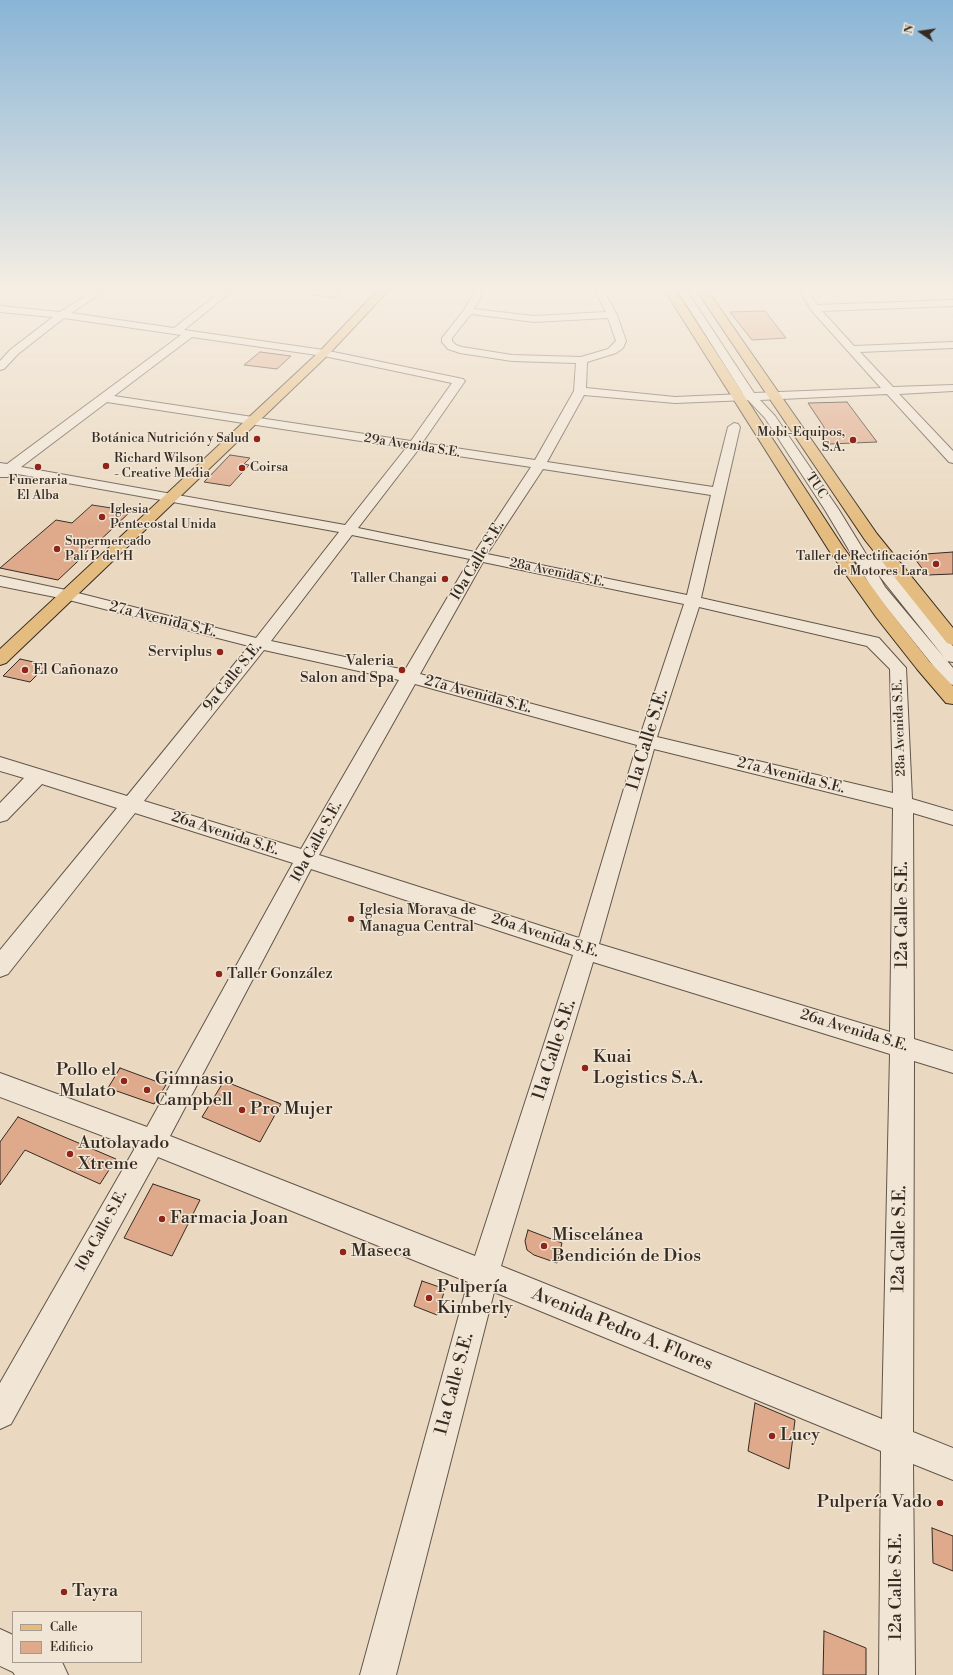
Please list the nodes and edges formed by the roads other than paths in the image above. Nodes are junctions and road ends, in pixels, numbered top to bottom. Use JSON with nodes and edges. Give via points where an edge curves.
{"nodes":[{"id":1,"x":143,"y":369,"type":"edge"},
{"id":2,"x":307,"y":369,"type":"edge"},
{"id":3,"x":402,"y":369,"type":"edge"},
{"id":4,"x":581,"y":369,"type":"edge"},
{"id":5,"x":729,"y":369,"type":"edge"},
{"id":6,"x":732,"y":369,"type":"edge"},
{"id":7,"x":734,"y":369,"type":"edge"},
{"id":8,"x":756,"y":369,"type":"edge"},
{"id":9,"x":871,"y":369,"type":"edge"},
{"id":10,"x":953,"y":388,"type":"edge"},
{"id":11,"x":891,"y":390,"type":"junction"},
{"id":12,"x":580,"y":391,"type":"junction"},
{"id":13,"x":775,"y":396,"type":"junction"},
{"id":14,"x":750,"y":397,"type":"junction"},
{"id":15,"x":106,"y":398,"type":"junction"},
{"id":16,"x":253,"y":421,"type":"junction"},
{"id":17,"x":734,"y":427,"type":"dead end"},
{"id":18,"x":414,"y":446,"type":"junction"},
{"id":19,"x":953,"y":459,"type":"edge"},
{"id":20,"x":539,"y":465,"type":"junction"},
{"id":21,"x":3,"y":471,"type":"edge"},
{"id":22,"x":718,"y":492,"type":"junction"},
{"id":23,"x":172,"y":498,"type":"junction"},
{"id":24,"x":349,"y":530,"type":"junction"},
{"id":25,"x":479,"y":556,"type":"junction"},
{"id":26,"x":0,"y":581,"type":"edge"},
{"id":27,"x":66,"y":595,"type":"junction"},
{"id":28,"x":693,"y":601,"type":"junction"},
{"id":29,"x":953,"y":639,"type":"edge"},
{"id":30,"x":260,"y":644,"type":"junction"},
{"id":31,"x":953,"y":657,"type":"edge"},
{"id":32,"x":0,"y":659,"type":"edge"},
{"id":33,"x":410,"y":677,"type":"junction"},
{"id":34,"x":953,"y":679,"type":"edge"},
{"id":35,"x":953,"y":698,"type":"edge"},
{"id":36,"x":647,"y":741,"type":"junction"},
{"id":37,"x":0,"y":764,"type":"edge"},
{"id":38,"x":38,"y":776,"type":"junction"},
{"id":39,"x":903,"y":803,"type":"junction"},
{"id":40,"x":131,"y":804,"type":"junction"},
{"id":41,"x":0,"y":815,"type":"edge"},
{"id":42,"x":953,"y":818,"type":"edge"},
{"id":43,"x":306,"y":859,"type":"junction"},
{"id":44,"x":586,"y":950,"type":"junction"},
{"id":45,"x":0,"y":967,"type":"edge"},
{"id":46,"x":902,"y":1046,"type":"junction"},
{"id":47,"x":953,"y":1062,"type":"edge"},
{"id":48,"x":0,"y":1085,"type":"edge"},
{"id":49,"x":152,"y":1142,"type":"junction"},
{"id":50,"x":484,"y":1274,"type":"junction"},
{"id":51,"x":0,"y":1413,"type":"edge"},
{"id":52,"x":897,"y":1443,"type":"junction"},
{"id":53,"x":953,"y":1464,"type":"edge"},
{"id":54,"x":0,"y":1647,"type":"edge"},
{"id":55,"x":12,"y":1653,"type":"edge"},
{"id":56,"x":29,"y":1663,"type":"edge"},
{"id":57,"x":50,"y":1675,"type":"edge"},
{"id":58,"x":378,"y":1675,"type":"edge"},
{"id":59,"x":897,"y":1675,"type":"edge"}],
"edges":[{"from":1,"to":15,"type":"street"},
{"from":2,"to":16,"type":"main road"},
{"from":3,"to":18,"type":"street","name":"9a Calle S.E.","via":[[459,381]]},
{"from":4,"to":12,"type":"street","name":"10a Calle S.E."},
{"from":5,"to":14,"type":"main road"},
{"from":6,"to":14,"type":"street","name":"TUC"},
{"from":7,"to":14,"type":"street","name":"TUC"},
{"from":8,"to":13,"type":"main road"},
{"from":9,"to":11,"type":"street"},
{"from":10,"to":11,"type":"street"},
{"from":11,"to":13,"type":"street"},
{"from":11,"to":19,"type":"street"},
{"from":12,"to":14,"type":"street","via":[[676,400]]},
{"from":12,"to":20,"type":"street","name":"10a Calle S.E."},
{"from":13,"to":14,"type":"street"},
{"from":13,"to":29,"type":"main road","via":[[871,538]]},
{"from":14,"to":31,"type":"street","name":"TUC","via":[[766,403],[883,572]]},
{"from":14,"to":34,"type":"street","name":"TUC","via":[[769,416],[832,510],[878,589]]},
{"from":14,"to":35,"type":"main road","via":[[836,549],[882,613]]},
{"from":15,"to":16,"type":"street","name":"29a Avenida S.E."},
{"from":15,"to":21,"type":"street"},
{"from":16,"to":18,"type":"street","name":"29a Avenida S.E."},
{"from":16,"to":23,"type":"main road"},
{"from":17,"to":22,"type":"street","name":"11a Calle S.E."},
{"from":18,"to":20,"type":"street","name":"29a Avenida S.E."},
{"from":18,"to":24,"type":"street","name":"9a Calle S.E."},
{"from":20,"to":22,"type":"street","name":"29a Avenida S.E."},
{"from":20,"to":25,"type":"street","name":"10a Calle S.E."},
{"from":21,"to":23,"type":"street","name":"28a Avenida S.E."},
{"from":22,"to":28,"type":"street","name":"11a Calle S.E."},
{"from":23,"to":24,"type":"street","name":"28a Avenida S.E."},
{"from":23,"to":27,"type":"main road"},
{"from":24,"to":25,"type":"street","name":"28a Avenida S.E."},
{"from":24,"to":30,"type":"street","name":"9a Calle S.E."},
{"from":25,"to":28,"type":"street","name":"28a Avenida S.E."},
{"from":25,"to":33,"type":"street","name":"10a Calle S.E."},
{"from":26,"to":27,"type":"street","name":"27a Avenida S.E."},
{"from":27,"to":30,"type":"street","name":"27a Avenida S.E."},
{"from":27,"to":32,"type":"main road"},
{"from":28,"to":36,"type":"street","name":"11a Calle S.E."},
{"from":28,"to":39,"type":"street","name":"28a Avenida S.E.","via":[[873,642],[882,648],[898,668]]},
{"from":30,"to":33,"type":"street","name":"27a Avenida S.E."},
{"from":30,"to":40,"type":"street","name":"9a Calle S.E."},
{"from":33,"to":36,"type":"street","name":"27a Avenida S.E."},
{"from":33,"to":43,"type":"street","name":"10a Calle S.E."},
{"from":36,"to":39,"type":"street","name":"27a Avenida S.E."},
{"from":36,"to":44,"type":"street","name":"11a Calle S.E."},
{"from":37,"to":38,"type":"street","name":"26a Avenida S.E."},
{"from":38,"to":40,"type":"street","name":"26a Avenida S.E."},
{"from":38,"to":41,"type":"street"},
{"from":39,"to":42,"type":"street","name":"27a Avenida S.E."},
{"from":39,"to":46,"type":"street","name":"12a Calle S.E."},
{"from":40,"to":43,"type":"street","name":"26a Avenida S.E."},
{"from":40,"to":45,"type":"street","name":"9a Calle S.E."},
{"from":43,"to":44,"type":"street","name":"26a Avenida S.E."},
{"from":43,"to":49,"type":"street","name":"10a Calle S.E."},
{"from":44,"to":46,"type":"street","name":"26a Avenida S.E."},
{"from":44,"to":50,"type":"street","name":"11a Calle S.E."},
{"from":46,"to":47,"type":"street","name":"26a Avenida S.E."},
{"from":46,"to":52,"type":"street","name":"12a Calle S.E."},
{"from":48,"to":49,"type":"street","name":"Avenida Pedro A. Flores"},
{"from":49,"to":50,"type":"street","name":"Avenida Pedro A. Flores"},
{"from":49,"to":51,"type":"street","name":"10a Calle S.E."},
{"from":50,"to":52,"type":"street","name":"Avenida Pedro A. Flores"},
{"from":50,"to":58,"type":"street","name":"11a Calle S.E."},
{"from":52,"to":53,"type":"street","name":"Avenida Pedro A. Flores"},
{"from":52,"to":59,"type":"street","name":"12a Calle S.E."},
{"from":54,"to":55,"type":"street"},
{"from":56,"to":57,"type":"street"}]}
